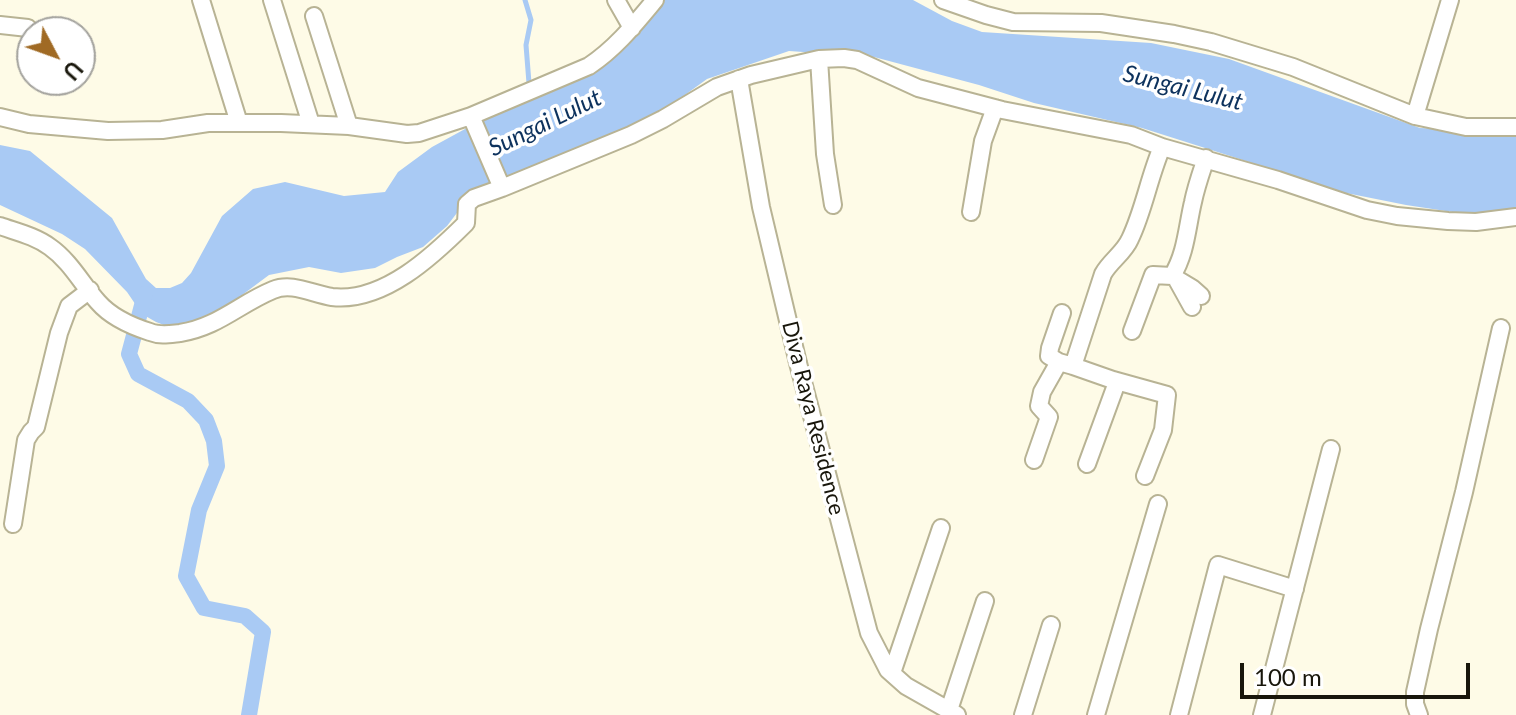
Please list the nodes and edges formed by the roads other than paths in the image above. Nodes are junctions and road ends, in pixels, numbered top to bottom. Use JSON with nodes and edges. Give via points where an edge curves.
{"nodes":[{"id":1,"x":201,"y":0,"type":"edge"},
{"id":2,"x":272,"y":0,"type":"edge"},
{"id":3,"x":616,"y":0,"type":"edge"},
{"id":4,"x":655,"y":0,"type":"edge"},
{"id":5,"x":943,"y":0,"type":"edge"},
{"id":6,"x":1450,"y":0,"type":"edge"},
{"id":7,"x":314,"y":16,"type":"dead end"},
{"id":8,"x":632,"y":28,"type":"junction"},
{"id":9,"x":819,"y":59,"type":"junction"},
{"id":10,"x":739,"y":79,"type":"junction"},
{"id":11,"x":995,"y":108,"type":"junction"},
{"id":12,"x":1415,"y":116,"type":"junction"},
{"id":13,"x":0,"y":117,"type":"edge"},
{"id":14,"x":472,"y":118,"type":"junction"},
{"id":15,"x":239,"y":123,"type":"junction"},
{"id":16,"x":311,"y":124,"type":"junction"},
{"id":17,"x":349,"y":126,"type":"junction"},
{"id":18,"x":1516,"y":127,"type":"edge"},
{"id":19,"x":1162,"y":147,"type":"junction"},
{"id":20,"x":1206,"y":158,"type":"junction"},
{"id":21,"x":501,"y":187,"type":"junction"},
{"id":22,"x":833,"y":205,"type":"dead end"},
{"id":23,"x":971,"y":212,"type":"dead end"},
{"id":24,"x":1516,"y":217,"type":"edge"},
{"id":25,"x":0,"y":226,"type":"edge"},
{"id":26,"x":1174,"y":278,"type":"junction"},
{"id":27,"x":90,"y":290,"type":"junction"},
{"id":28,"x":1196,"y":301,"type":"dead end"},
{"id":29,"x":1062,"y":313,"type":"dead end"},
{"id":30,"x":1501,"y":328,"type":"dead end"},
{"id":31,"x":1132,"y":331,"type":"dead end"},
{"id":32,"x":1066,"y":364,"type":"junction"},
{"id":33,"x":1113,"y":380,"type":"junction"},
{"id":34,"x":1331,"y":449,"type":"dead end"},
{"id":35,"x":1034,"y":460,"type":"dead end"},
{"id":36,"x":1087,"y":464,"type":"dead end"},
{"id":37,"x":1145,"y":476,"type":"dead end"},
{"id":38,"x":1158,"y":504,"type":"dead end"},
{"id":39,"x":13,"y":524,"type":"dead end"},
{"id":40,"x":941,"y":528,"type":"dead end"},
{"id":41,"x":1295,"y":589,"type":"junction"},
{"id":42,"x":985,"y":601,"type":"dead end"},
{"id":43,"x":1051,"y":625,"type":"dead end"},
{"id":44,"x":892,"y":673,"type":"junction"},
{"id":45,"x":953,"y":713,"type":"edge"},
{"id":46,"x":1023,"y":715,"type":"edge"},
{"id":47,"x":1096,"y":715,"type":"edge"},
{"id":48,"x":1179,"y":715,"type":"edge"},
{"id":49,"x":1262,"y":715,"type":"edge"},
{"id":50,"x":1419,"y":715,"type":"edge"}],
"edges":[{"from":1,"to":15,"type":"street"},
{"from":2,"to":16,"type":"street"},
{"from":3,"to":8,"type":"street"},
{"from":4,"to":8,"type":"street"},
{"from":5,"to":12,"type":"street","via":[[1013,22],[1101,23],[1211,42],[1293,67]]},
{"from":6,"to":12,"type":"street"},
{"from":7,"to":17,"type":"street"},
{"from":8,"to":14,"type":"street","via":[[598,60]]},
{"from":9,"to":10,"type":"street"},
{"from":9,"to":11,"type":"street","via":[[857,60],[918,88]]},
{"from":9,"to":22,"type":"street"},
{"from":10,"to":21,"type":"street","via":[[631,135]]},
{"from":10,"to":44,"type":"street","name":"Diva Raya Residence","via":[[761,207],[841,529],[869,633]]},
{"from":11,"to":19,"type":"street","via":[[1131,135]]},
{"from":11,"to":23,"type":"street","via":[[983,141]]},
{"from":12,"to":18,"type":"street","via":[[1466,127]]},
{"from":13,"to":15,"type":"street","via":[[108,131]]},
{"from":14,"to":17,"type":"street","via":[[407,134]]},
{"from":14,"to":21,"type":"street"},
{"from":15,"to":16,"type":"street"},
{"from":16,"to":17,"type":"street"},
{"from":19,"to":20,"type":"street"},
{"from":19,"to":32,"type":"street","via":[[1129,242],[1103,274]]},
{"from":20,"to":24,"type":"street","via":[[1397,216],[1476,222]]},
{"from":20,"to":26,"type":"street"},
{"from":21,"to":27,"type":"street","via":[[467,204],[466,223],[438,251],[398,279],[351,297],[292,286],[275,289],[204,327],[166,335],[114,316]]},
{"from":25,"to":27,"type":"street","via":[[50,247]]},
{"from":26,"to":28,"type":"street"},
{"from":26,"to":31,"type":"street","via":[[1153,275]]},
{"from":27,"to":39,"type":"street","via":[[69,306],[59,333],[36,427],[26,440]]},
{"from":29,"to":32,"type":"street","via":[[1049,356]]},
{"from":30,"to":50,"type":"street","via":[[1415,692]]},
{"from":32,"to":33,"type":"street"},
{"from":32,"to":35,"type":"street","via":[[1042,392],[1039,406],[1049,417]]},
{"from":33,"to":36,"type":"street","via":[[1116,385]]},
{"from":33,"to":37,"type":"street","via":[[1167,395],[1163,430]]},
{"from":34,"to":41,"type":"street"},
{"from":38,"to":47,"type":"street"},
{"from":40,"to":44,"type":"street"},
{"from":41,"to":48,"type":"street","via":[[1218,565]]},
{"from":41,"to":49,"type":"street"},
{"from":42,"to":45,"type":"street"},
{"from":43,"to":46,"type":"street"},
{"from":44,"to":45,"type":"street","name":"Diva Raya Residence"}]}
